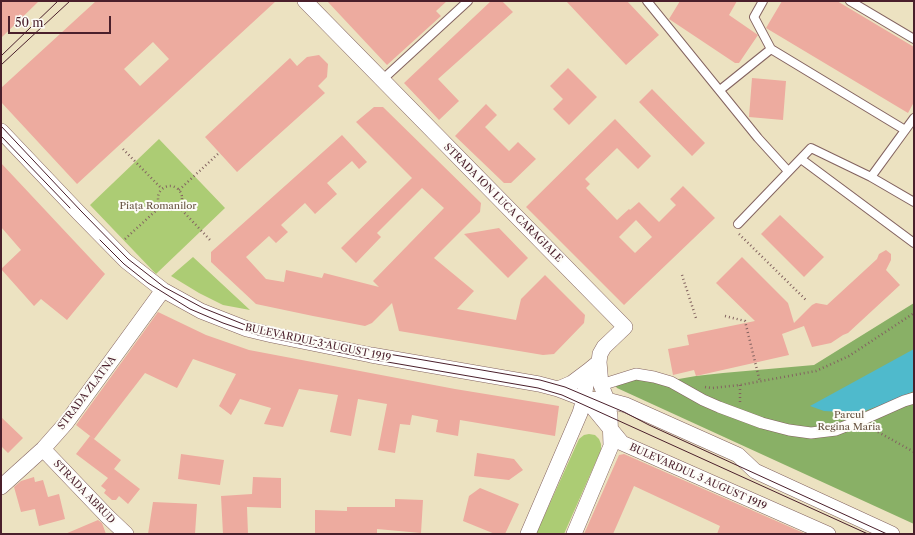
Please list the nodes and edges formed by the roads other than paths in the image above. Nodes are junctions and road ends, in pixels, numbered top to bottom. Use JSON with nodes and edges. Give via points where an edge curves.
{"nodes":[{"id":1,"x":305,"y":1,"type":"edge"},
{"id":2,"x":468,"y":1,"type":"edge"},
{"id":3,"x":647,"y":1,"type":"edge"},
{"id":4,"x":763,"y":1,"type":"edge"},
{"id":5,"x":850,"y":1,"type":"edge"},
{"id":6,"x":914,"y":39,"type":"edge"},
{"id":7,"x":771,"y":49,"type":"junction"},
{"id":8,"x":382,"y":80,"type":"junction"},
{"id":9,"x":720,"y":90,"type":"junction"},
{"id":10,"x":914,"y":118,"type":"edge"},
{"id":11,"x":905,"y":130,"type":"junction"},
{"id":12,"x":1,"y":131,"type":"edge"},
{"id":13,"x":801,"y":159,"type":"junction"},
{"id":14,"x":788,"y":172,"type":"junction"},
{"id":15,"x":871,"y":177,"type":"junction"},
{"id":16,"x":914,"y":202,"type":"edge"},
{"id":17,"x":738,"y":224,"type":"dead end"},
{"id":18,"x":914,"y":243,"type":"edge"},
{"id":19,"x":163,"y":290,"type":"junction"},
{"id":20,"x":593,"y":366,"type":"junction"},
{"id":21,"x":601,"y":385,"type":"junction"},
{"id":22,"x":558,"y":389,"type":"junction"},
{"id":23,"x":914,"y":398,"type":"edge"},
{"id":24,"x":584,"y":399,"type":"junction"},
{"id":25,"x":607,"y":400,"type":"junction"},
{"id":26,"x":611,"y":431,"type":"junction"},
{"id":27,"x":43,"y":449,"type":"junction"},
{"id":28,"x":1,"y":487,"type":"edge"},
{"id":29,"x":126,"y":534,"type":"edge"},
{"id":30,"x":528,"y":534,"type":"edge"},
{"id":31,"x":574,"y":534,"type":"edge"},
{"id":32,"x":828,"y":534,"type":"edge"},
{"id":33,"x":892,"y":534,"type":"edge"}],
"edges":[{"from":1,"to":8,"type":"street"},
{"from":2,"to":8,"type":"lane"},
{"from":3,"to":9,"type":"lane"},
{"from":4,"to":7,"type":"lane","via":[[754,18]]},
{"from":5,"to":6,"type":"lane"},
{"from":7,"to":9,"type":"lane"},
{"from":7,"to":11,"type":"lane"},
{"from":8,"to":20,"type":"street","name":"STRADA ION LUCA CARAGIALE","via":[[625,327],[604,347]]},
{"from":9,"to":14,"type":"lane"},
{"from":10,"to":11,"type":"lane"},
{"from":11,"to":15,"type":"lane"},
{"from":12,"to":19,"type":"street","name":"BULEVARDUL 3 AUGUST 1919","via":[[115,250]]},
{"from":13,"to":14,"type":"lane"},
{"from":13,"to":15,"type":"lane","via":[[810,148]]},
{"from":13,"to":18,"type":"lane"},
{"from":14,"to":17,"type":"lane"},
{"from":15,"to":16,"type":"lane"},
{"from":19,"to":22,"type":"street","name":"BULEVARDUL 3 AUGUST 1919","via":[[201,311],[247,329],[371,355]]},
{"from":19,"to":27,"type":"street","name":"STRADA ZLATNA","via":[[66,423]]},
{"from":20,"to":21,"type":"street"},
{"from":20,"to":22,"type":"street","via":[[572,383]]},
{"from":20,"to":24,"type":"street"},
{"from":21,"to":23,"type":"street","via":[[636,374],[654,377],[671,382],[703,400],[762,423],[811,433],[836,430]]},
{"from":21,"to":25,"type":"street"},
{"from":22,"to":24,"type":"street","name":"BULEVARDUL 3 AUGUST 1919"},
{"from":24,"to":25,"type":"street","name":"BULEVARDUL 3 AUGUST 1919"},
{"from":24,"to":26,"type":"street","name":"BULEVARDUL 3 AUGUST 1919"},
{"from":24,"to":30,"type":"street","via":[[575,427]]},
{"from":25,"to":26,"type":"street"},
{"from":25,"to":33,"type":"street","name":"BULEVARDUL 3 AUGUST 1919","via":[[633,408],[738,455],[755,471]]},
{"from":26,"to":31,"type":"street","via":[[609,452]]},
{"from":26,"to":32,"type":"street","name":"BULEVARDUL 3 AUGUST 1919","via":[[622,444]]},
{"from":27,"to":28,"type":"street","name":"STRADA ZLATNA"},
{"from":27,"to":29,"type":"street","name":"STRADA ABRUD"}]}
